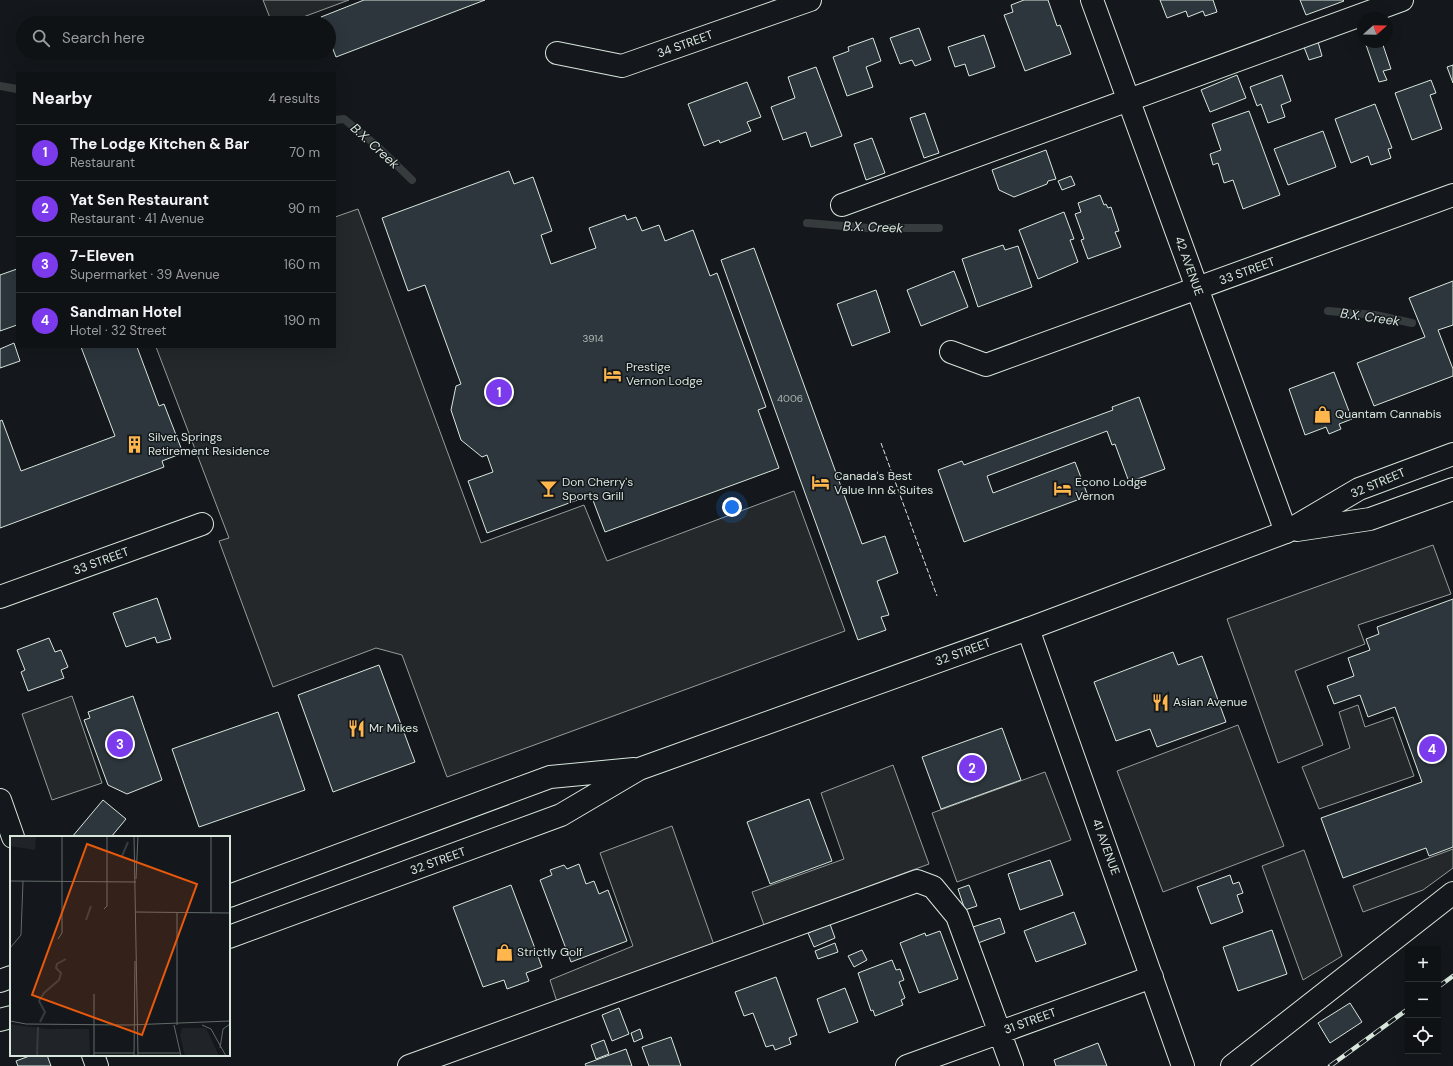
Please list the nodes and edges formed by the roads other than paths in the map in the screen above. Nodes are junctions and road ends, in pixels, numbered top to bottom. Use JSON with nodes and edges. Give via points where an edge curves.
{"nodes":[{"id":1,"x":810,"y":0,"type":"edge"},
{"id":2,"x":1092,"y":0,"type":"edge"},
{"id":3,"x":1402,"y":0,"type":"edge"},
{"id":4,"x":557,"y":53,"type":"dead end"},
{"id":5,"x":1128,"y":100,"type":"junction"},
{"id":6,"x":1453,"y":195,"type":"edge"},
{"id":7,"x":842,"y":205,"type":"dead end"},
{"id":8,"x":1197,"y":289,"type":"junction"},
{"id":9,"x":951,"y":352,"type":"dead end"},
{"id":10,"x":1453,"y":454,"type":"edge"},
{"id":11,"x":1453,"y":489,"type":"edge"},
{"id":12,"x":202,"y":524,"type":"dead end"},
{"id":13,"x":1286,"y":532,"type":"junction"},
{"id":14,"x":0,"y":597,"type":"edge"},
{"id":15,"x":1028,"y":629,"type":"junction"},
{"id":16,"x":639,"y":769,"type":"junction"},
{"id":17,"x":0,"y":800,"type":"edge"},
{"id":18,"x":13,"y":836,"type":"edge"},
{"id":19,"x":1453,"y":893,"type":"edge"},
{"id":20,"x":230,"y":896,"type":"edge"},
{"id":21,"x":230,"y":937,"type":"edge"},
{"id":22,"x":10,"y":977,"type":"edge"},
{"id":23,"x":1152,"y":977,"type":"junction"},
{"id":24,"x":0,"y":981,"type":"edge"},
{"id":25,"x":10,"y":1016,"type":"edge"},
{"id":26,"x":0,"y":1020,"type":"edge"},
{"id":27,"x":1000,"y":1032,"type":"junction"},
{"id":28,"x":93,"y":1056,"type":"edge"},
{"id":29,"x":97,"y":1066,"type":"edge"},
{"id":30,"x":409,"y":1066,"type":"edge"},
{"id":31,"x":907,"y":1066,"type":"edge"},
{"id":32,"x":1012,"y":1066,"type":"edge"},
{"id":33,"x":1183,"y":1066,"type":"edge"},
{"id":34,"x":1232,"y":1066,"type":"edge"}],
"edges":[{"from":1,"to":4,"type":"main road","name":"34 STREET","via":[[622,66]]},
{"from":2,"to":5,"type":"main road","name":"42 AVENUE"},
{"from":3,"to":5,"type":"main road"},
{"from":5,"to":7,"type":"main road"},
{"from":5,"to":8,"type":"main road","name":"42 AVENUE"},
{"from":6,"to":8,"type":"main road","name":"33 STREET"},
{"from":8,"to":9,"type":"main road","name":"33 STREET","via":[[986,365]]},
{"from":8,"to":13,"type":"main road","name":"42 AVENUE"},
{"from":10,"to":13,"type":"main road","name":"32 STREET","via":[[1359,489]]},
{"from":11,"to":13,"type":"main road","name":"32 STREET","via":[[1370,519]]},
{"from":12,"to":14,"type":"main road","name":"33 STREET"},
{"from":13,"to":15,"type":"main road","name":"32 STREET"},
{"from":15,"to":16,"type":"main road","name":"32 STREET"},
{"from":15,"to":23,"type":"main road","name":"41 AVENUE"},
{"from":16,"to":20,"type":"main road","name":"32 STREET","via":[[550,777]]},
{"from":16,"to":21,"type":"main road","name":"32 STREET","via":[[561,815]]},
{"from":17,"to":18,"type":"main road"},
{"from":19,"to":34,"type":"main road"},
{"from":22,"to":24,"type":"main road"},
{"from":23,"to":27,"type":"main road","name":"31 STREET"},
{"from":23,"to":33,"type":"main road","name":"41 AVENUE"},
{"from":25,"to":26,"type":"main road"},
{"from":27,"to":30,"type":"main road","via":[[957,916],[933,887],[916,881]]},
{"from":27,"to":31,"type":"main road","name":"31 STREET"},
{"from":27,"to":32,"type":"main road"},
{"from":28,"to":29,"type":"main road"}]}
